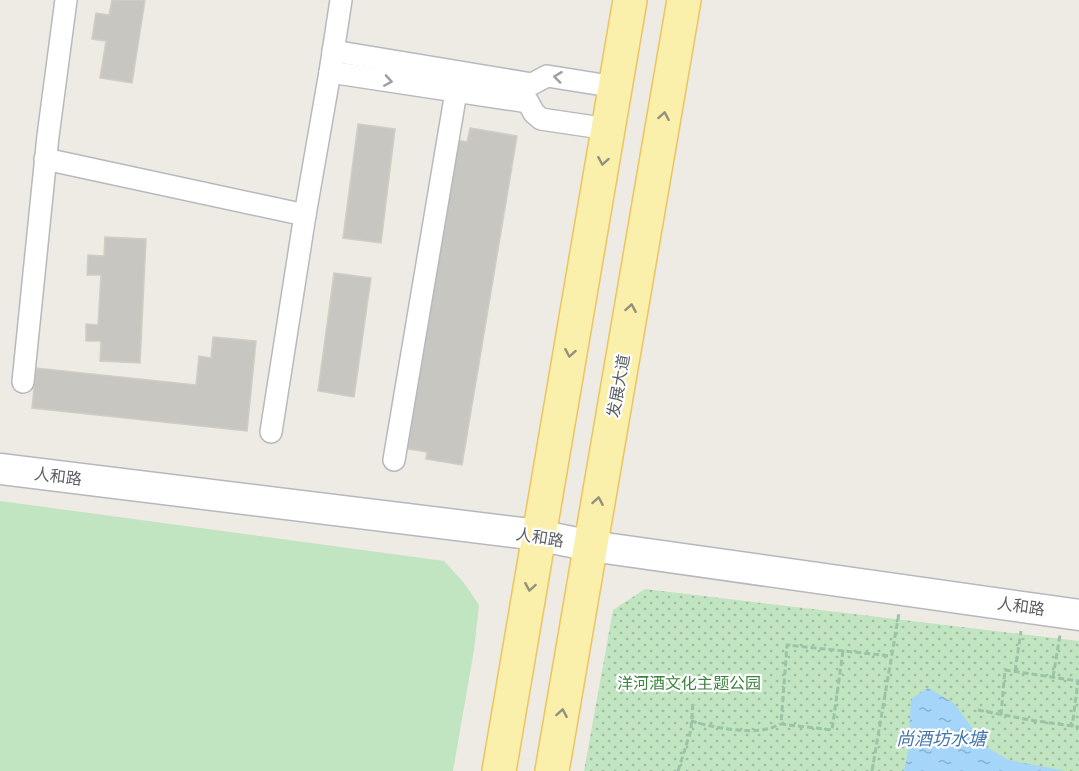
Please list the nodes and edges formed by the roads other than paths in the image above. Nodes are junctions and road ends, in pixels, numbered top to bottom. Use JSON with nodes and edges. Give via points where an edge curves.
{"nodes":[{"id":1,"x":66,"y":0,"type":"edge"},
{"id":2,"x":341,"y":0,"type":"edge"},
{"id":3,"x":630,"y":0,"type":"edge"},
{"id":4,"x":684,"y":0,"type":"edge"},
{"id":5,"x":333,"y":51,"type":"junction"},
{"id":6,"x":330,"y":72,"type":"junction"},
{"id":7,"x":616,"y":87,"type":"junction"},
{"id":8,"x":456,"y":92,"type":"junction"},
{"id":9,"x":608,"y":129,"type":"junction"},
{"id":10,"x":45,"y":159,"type":"junction"},
{"id":11,"x":305,"y":215,"type":"junction"},
{"id":12,"x":23,"y":382,"type":"dead end"},
{"id":13,"x":271,"y":432,"type":"dead end"},
{"id":14,"x":394,"y":460,"type":"dead end"},
{"id":15,"x":0,"y":469,"type":"edge"},
{"id":16,"x":538,"y":535,"type":"junction"},
{"id":17,"x":591,"y":546,"type":"junction"},
{"id":18,"x":1071,"y":614,"type":"edge"},
{"id":19,"x":499,"y":771,"type":"edge"},
{"id":20,"x":552,"y":771,"type":"edge"}],
"edges":[{"from":1,"to":10,"type":"street"},
{"from":2,"to":5,"type":"street"},
{"from":3,"to":7,"type":"main road"},
{"from":17,"to":4,"type":"main road","name":"发展大道","one_way":true},
{"from":5,"to":6,"type":"street"},
{"from":7,"to":5,"type":"street","one_way":true,"via":[[547,76],[532,84]]},
{"from":6,"to":8,"type":"street","one_way":true},
{"from":6,"to":11,"type":"street"},
{"from":7,"to":9,"type":"main road"},
{"from":8,"to":9,"type":"street","via":[[528,102],[541,119]]},
{"from":8,"to":14,"type":"street"},
{"from":9,"to":16,"type":"main road","one_way":true},
{"from":10,"to":11,"type":"street"},
{"from":10,"to":12,"type":"street"},
{"from":11,"to":13,"type":"street"},
{"from":15,"to":16,"type":"street","name":"人和路"},
{"from":16,"to":17,"type":"street","name":"人和路"},
{"from":16,"to":19,"type":"main road","one_way":true},
{"from":17,"to":18,"type":"street","name":"人和路"},
{"from":20,"to":17,"type":"main road","name":"发展大道","one_way":true}]}
